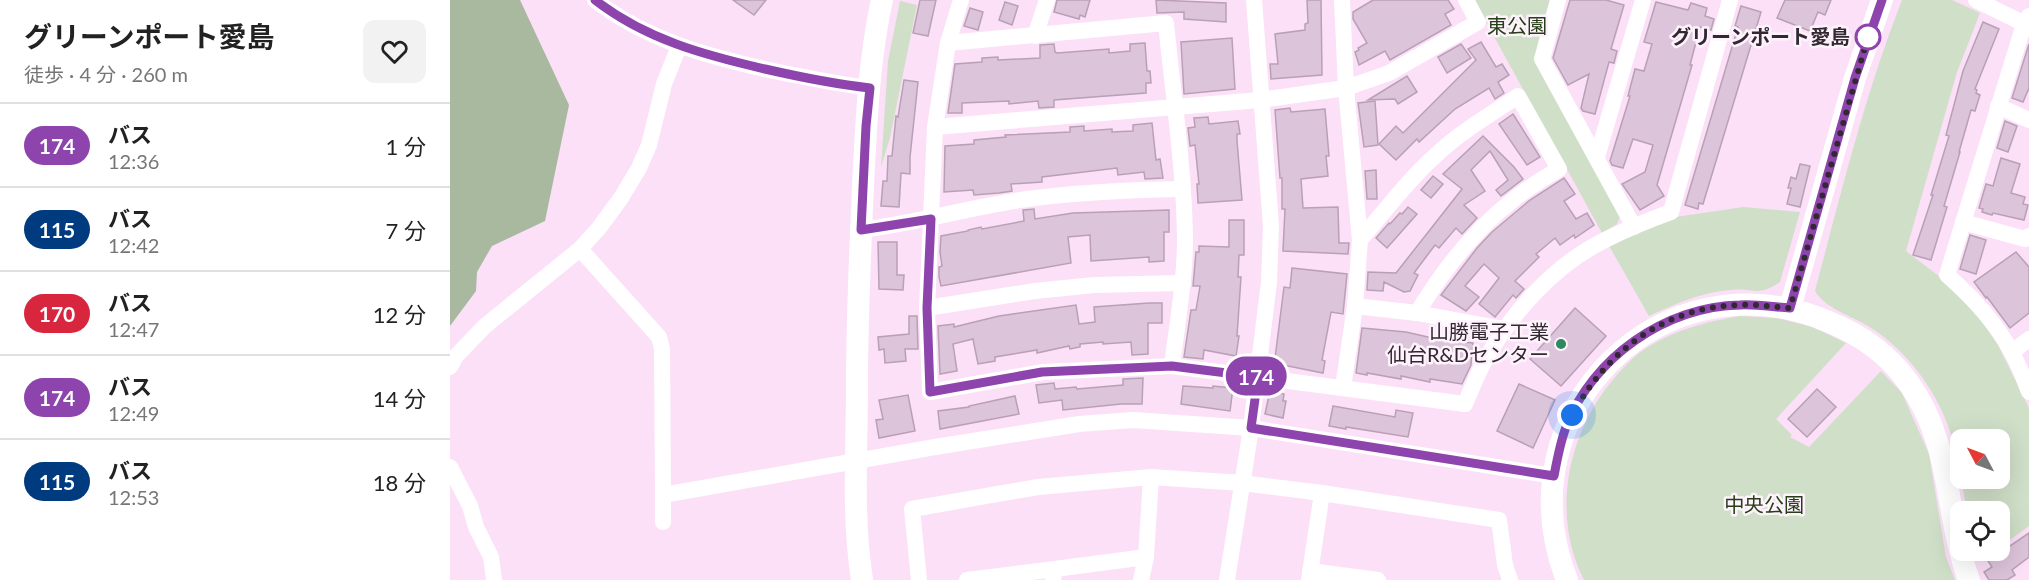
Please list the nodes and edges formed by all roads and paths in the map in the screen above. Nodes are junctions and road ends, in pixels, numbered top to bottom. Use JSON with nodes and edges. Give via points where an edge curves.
{"nodes":[{"id":1,"x":595,"y":0,"type":"edge"},
{"id":2,"x":882,"y":0,"type":"edge"},
{"id":3,"x":961,"y":0,"type":"edge"},
{"id":4,"x":1047,"y":0,"type":"edge"},
{"id":5,"x":1254,"y":0,"type":"edge"},
{"id":6,"x":1466,"y":0,"type":"edge"},
{"id":7,"x":1558,"y":0,"type":"edge"},
{"id":8,"x":1643,"y":0,"type":"edge"},
{"id":9,"x":1731,"y":0,"type":"edge"},
{"id":10,"x":1882,"y":0,"type":"edge"},
{"id":11,"x":1976,"y":0,"type":"edge"},
{"id":12,"x":1345,"y":2,"type":"edge"},
{"id":13,"x":2028,"y":22,"type":"edge"},
{"id":14,"x":1035,"y":36,"type":"junction"},
{"id":15,"x":948,"y":42,"type":"junction"},
{"id":16,"x":679,"y":46,"type":"junction"},
{"id":17,"x":870,"y":88,"type":"junction"},
{"id":18,"x":1346,"y":88,"type":"junction"},
{"id":19,"x":1260,"y":100,"type":"junction"},
{"id":20,"x":1998,"y":105,"type":"junction"},
{"id":21,"x":1175,"y":108,"type":"junction"},
{"id":22,"x":2029,"y":120,"type":"edge"},
{"id":23,"x":935,"y":127,"type":"junction"},
{"id":24,"x":1597,"y":157,"type":"junction"},
{"id":25,"x":1182,"y":189,"type":"junction"},
{"id":26,"x":931,"y":219,"type":"junction"},
{"id":27,"x":1963,"y":222,"type":"junction"},
{"id":28,"x":1634,"y":227,"type":"junction"},
{"id":29,"x":861,"y":230,"type":"junction"},
{"id":30,"x":2029,"y":236,"type":"edge"},
{"id":31,"x":1360,"y":240,"type":"junction"},
{"id":32,"x":580,"y":249,"type":"junction"},
{"id":33,"x":1183,"y":283,"type":"junction"},
{"id":34,"x":1355,"y":306,"type":"junction"},
{"id":35,"x":927,"y":308,"type":"junction"},
{"id":36,"x":1790,"y":308,"type":"junction"},
{"id":37,"x":1417,"y":313,"type":"junction"},
{"id":38,"x":1504,"y":329,"type":"junction"},
{"id":39,"x":2029,"y":339,"type":"edge"},
{"id":40,"x":2012,"y":352,"type":"junction"},
{"id":41,"x":1172,"y":366,"type":"junction"},
{"id":42,"x":450,"y":367,"type":"edge"},
{"id":43,"x":1258,"y":377,"type":"junction"},
{"id":44,"x":1343,"y":388,"type":"junction"},
{"id":45,"x":2029,"y":392,"type":"edge"},
{"id":46,"x":1251,"y":428,"type":"junction"},
{"id":47,"x":857,"y":460,"type":"junction"},
{"id":48,"x":450,"y":467,"type":"edge"},
{"id":49,"x":1554,"y":476,"type":"junction"},
{"id":50,"x":1151,"y":477,"type":"junction"},
{"id":51,"x":1242,"y":483,"type":"junction"},
{"id":52,"x":1322,"y":493,"type":"junction"},
{"id":53,"x":663,"y":495,"type":"junction"},
{"id":54,"x":663,"y":522,"type":"dead end"},
{"id":55,"x":1146,"y":556,"type":"junction"},
{"id":56,"x":1054,"y":575,"type":"edge"},
{"id":57,"x":1309,"y":576,"type":"edge"},
{"id":58,"x":494,"y":580,"type":"edge"},
{"id":59,"x":862,"y":580,"type":"edge"},
{"id":60,"x":920,"y":580,"type":"edge"},
{"id":61,"x":967,"y":580,"type":"edge"},
{"id":62,"x":1141,"y":580,"type":"edge"},
{"id":63,"x":1227,"y":580,"type":"edge"},
{"id":64,"x":1378,"y":580,"type":"edge"},
{"id":65,"x":1510,"y":580,"type":"edge"},
{"id":66,"x":1568,"y":580,"type":"edge"},
{"id":67,"x":1969,"y":580,"type":"edge"}],
"edges":[{"from":1,"to":16,"type":"street","via":[[610,12]]},
{"from":2,"to":17,"type":"street"},
{"from":3,"to":15,"type":"street"},
{"from":4,"to":14,"type":"street"},
{"from":5,"to":19,"type":"street"},
{"from":6,"to":18,"type":"street","via":[[1478,22],[1389,73]]},
{"from":7,"to":24,"type":"street","via":[[1542,59]]},
{"from":8,"to":24,"type":"street"},
{"from":9,"to":28,"type":"street","via":[[1671,212]]},
{"from":10,"to":36,"type":"street","via":[[1855,78]]},
{"from":11,"to":13,"type":"street"},
{"from":12,"to":18,"type":"street"},
{"from":13,"to":20,"type":"street"},
{"from":14,"to":15,"type":"street"},
{"from":14,"to":21,"type":"street","via":[[1166,23]]},
{"from":15,"to":23,"type":"street"},
{"from":16,"to":17,"type":"street","via":[[831,84]]},
{"from":16,"to":32,"type":"street","via":[[639,168],[621,198]]},
{"from":17,"to":29,"type":"street"},
{"from":18,"to":19,"type":"street"},
{"from":18,"to":31,"type":"street"},
{"from":19,"to":21,"type":"street"},
{"from":19,"to":43,"type":"street","via":[[1271,226]]},
{"from":20,"to":22,"type":"street"},
{"from":20,"to":27,"type":"street"},
{"from":21,"to":23,"type":"street"},
{"from":21,"to":25,"type":"street"},
{"from":23,"to":26,"type":"street"},
{"from":24,"to":28,"type":"street"},
{"from":25,"to":26,"type":"street","via":[[1027,200]]},
{"from":25,"to":33,"type":"street"},
{"from":26,"to":29,"type":"street"},
{"from":26,"to":35,"type":"street"},
{"from":27,"to":30,"type":"street","via":[[2025,239]]},
{"from":27,"to":40,"type":"street","via":[[1947,275],[1977,305]]},
{"from":28,"to":38,"type":"street","via":[[1606,239],[1567,265],[1532,296]]},
{"from":29,"to":47,"type":"street"},
{"from":31,"to":34,"type":"street"},
{"from":31,"to":37,"type":"street","via":[[1434,156],[1518,96],[1559,169],[1513,199],[1486,223],[1451,261]]},
{"from":32,"to":42,"type":"street","via":[[485,326]]},
{"from":32,"to":53,"type":"street","via":[[659,337]]},
{"from":33,"to":35,"type":"street","via":[[1094,285]]},
{"from":33,"to":41,"type":"street"},
{"from":34,"to":37,"type":"street"},
{"from":34,"to":44,"type":"street"},
{"from":35,"to":41,"type":"street","via":[[930,392],[1042,372]]},
{"from":36,"to":49,"type":"street","via":[[1739,305],[1698,312],[1659,326],[1627,346],[1595,378],[1578,403],[1566,426]]},
{"from":36,"to":67,"type":"street","via":[[1857,335],[1877,348],[1908,382],[1940,448]]},
{"from":37,"to":38,"type":"street"},
{"from":38,"to":44,"type":"street","via":[[1465,404]]},
{"from":39,"to":40,"type":"street"},
{"from":40,"to":45,"type":"street"},
{"from":41,"to":43,"type":"street"},
{"from":43,"to":44,"type":"street"},
{"from":43,"to":46,"type":"street"},
{"from":46,"to":47,"type":"street","via":[[1133,420],[1079,424]]},
{"from":46,"to":49,"type":"street"},
{"from":46,"to":51,"type":"street"},
{"from":47,"to":53,"type":"street"},
{"from":47,"to":59,"type":"street","via":[[857,549]]},
{"from":48,"to":58,"type":"street","via":[[491,557]]},
{"from":49,"to":66,"type":"street","via":[[1554,537]]},
{"from":50,"to":51,"type":"street"},
{"from":50,"to":55,"type":"street"},
{"from":50,"to":60,"type":"street","via":[[1038,487],[912,509]]},
{"from":51,"to":52,"type":"street"},
{"from":51,"to":63,"type":"street"},
{"from":52,"to":57,"type":"street"},
{"from":52,"to":65,"type":"street","via":[[1498,520]]},
{"from":53,"to":54,"type":"street"},
{"from":55,"to":56,"type":"street"},
{"from":55,"to":62,"type":"street"},
{"from":56,"to":61,"type":"street"},
{"from":57,"to":64,"type":"street"}]}
